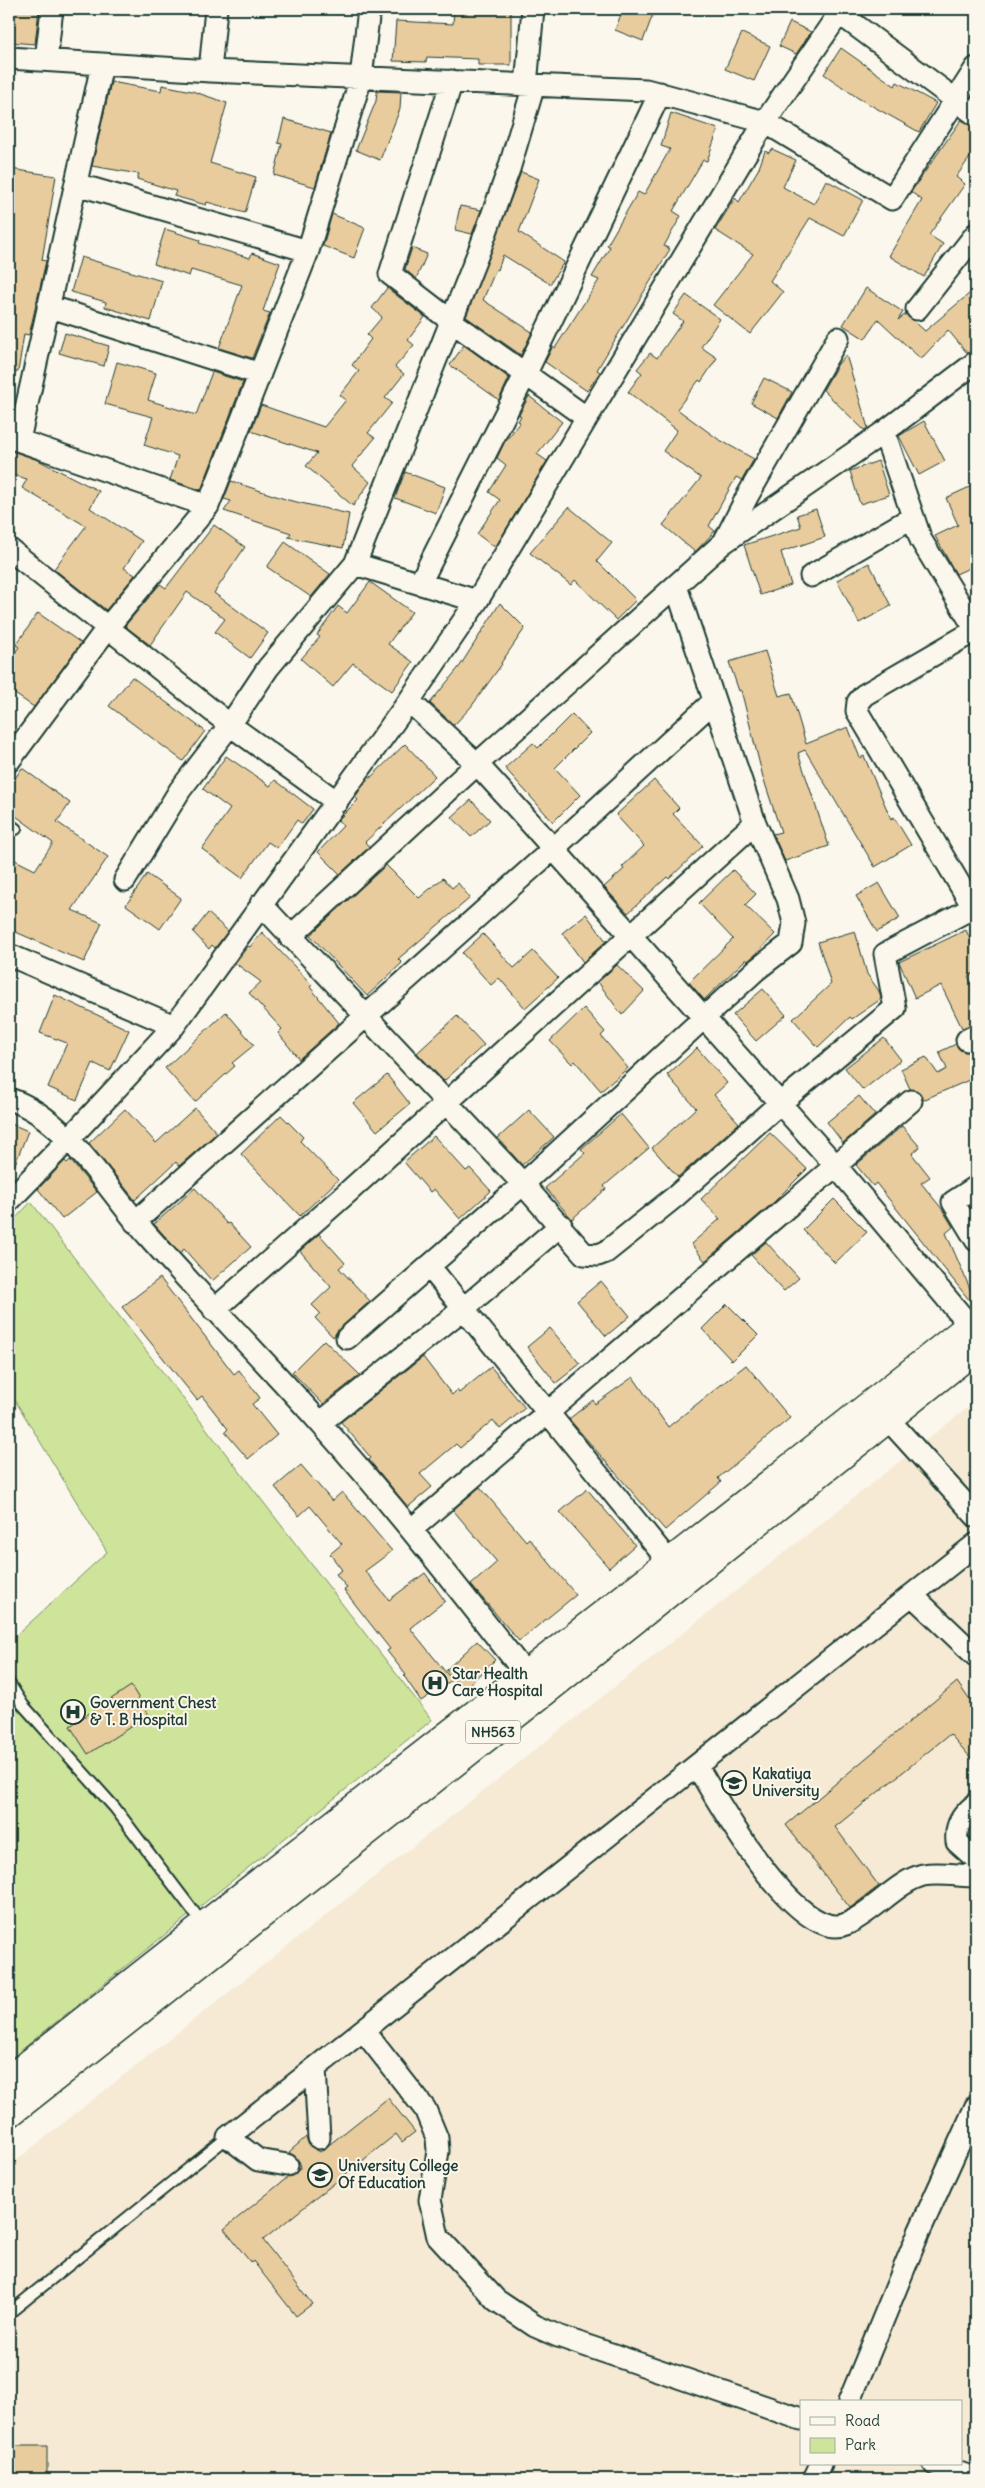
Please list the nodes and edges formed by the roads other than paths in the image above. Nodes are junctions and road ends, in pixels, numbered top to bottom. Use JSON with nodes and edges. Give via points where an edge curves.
{"nodes":[{"id":1,"x":52,"y":9,"type":"edge"},
{"id":2,"x":216,"y":9,"type":"edge"},
{"id":3,"x":369,"y":9,"type":"edge"},
{"id":4,"x":532,"y":9,"type":"edge"},
{"id":5,"x":841,"y":11,"type":"edge"},
{"id":6,"x":9,"y":58,"type":"edge"},
{"id":7,"x":46,"y":60,"type":"junction"},
{"id":8,"x":102,"y":65,"type":"junction"},
{"id":9,"x":976,"y":68,"type":"edge"},
{"id":10,"x":210,"y":71,"type":"junction"},
{"id":11,"x":362,"y":78,"type":"junction"},
{"id":12,"x":452,"y":81,"type":"junction"},
{"id":13,"x":530,"y":85,"type":"junction"},
{"id":14,"x":660,"y":92,"type":"junction"},
{"id":15,"x":957,"y":99,"type":"junction"},
{"id":16,"x":976,"y":115,"type":"edge"},
{"id":17,"x":765,"y":122,"type":"junction"},
{"id":18,"x":76,"y":184,"type":"junction"},
{"id":19,"x":976,"y":234,"type":"edge"},
{"id":20,"x":308,"y":251,"type":"junction"},
{"id":21,"x":48,"y":306,"type":"junction"},
{"id":22,"x":917,"y":308,"type":"dead end"},
{"id":23,"x":451,"y":321,"type":"junction"},
{"id":24,"x":838,"y":338,"type":"dead end"},
{"id":25,"x":976,"y":362,"type":"edge"},
{"id":26,"x":526,"y":373,"type":"junction"},
{"id":27,"x":260,"y":374,"type":"junction"},
{"id":28,"x":587,"y":418,"type":"junction"},
{"id":29,"x":884,"y":432,"type":"junction"},
{"id":30,"x":14,"y":438,"type":"edge"},
{"id":31,"x":208,"y":506,"type":"junction"},
{"id":32,"x":913,"y":517,"type":"junction"},
{"id":33,"x":723,"y":543,"type":"junction"},
{"id":34,"x":9,"y":549,"type":"edge"},
{"id":35,"x":355,"y":564,"type":"junction"},
{"id":36,"x":811,"y":576,"type":"dead end"},
{"id":37,"x":420,"y":583,"type":"junction"},
{"id":38,"x":676,"y":586,"type":"junction"},
{"id":39,"x":477,"y":601,"type":"junction"},
{"id":40,"x":108,"y":628,"type":"junction"},
{"id":41,"x":976,"y":630,"type":"edge"},
{"id":42,"x":409,"y":701,"type":"junction"},
{"id":43,"x":714,"y":701,"type":"junction"},
{"id":44,"x":230,"y":725,"type":"junction"},
{"id":45,"x":9,"y":762,"type":"edge"},
{"id":46,"x":476,"y":764,"type":"junction"},
{"id":47,"x":337,"y":802,"type":"junction"},
{"id":48,"x":755,"y":823,"type":"junction"},
{"id":49,"x":552,"y":850,"type":"junction"},
{"id":50,"x":125,"y":880,"type":"dead end"},
{"id":51,"x":261,"y":904,"type":"junction"},
{"id":52,"x":975,"y":906,"type":"edge"},
{"id":53,"x":631,"y":936,"type":"junction"},
{"id":54,"x":290,"y":937,"type":"junction"},
{"id":55,"x":9,"y":955,"type":"edge"},
{"id":56,"x":366,"y":1015,"type":"junction"},
{"id":57,"x":704,"y":1018,"type":"junction"},
{"id":58,"x":174,"y":1026,"type":"junction"},
{"id":59,"x":9,"y":1099,"type":"edge"},
{"id":60,"x":448,"y":1101,"type":"junction"},
{"id":61,"x":911,"y":1101,"type":"dead end"},
{"id":62,"x":779,"y":1104,"type":"junction"},
{"id":63,"x":69,"y":1139,"type":"junction"},
{"id":64,"x":835,"y":1165,"type":"junction"},
{"id":65,"x":523,"y":1184,"type":"junction"},
{"id":66,"x":976,"y":1187,"type":"edge"},
{"id":67,"x":9,"y":1201,"type":"edge"},
{"id":68,"x":135,"y":1222,"type":"junction"},
{"id":69,"x":561,"y":1225,"type":"junction"},
{"id":70,"x":976,"y":1240,"type":"edge"},
{"id":71,"x":429,"y":1266,"type":"junction"},
{"id":72,"x":463,"y":1309,"type":"junction"},
{"id":73,"x":214,"y":1310,"type":"junction"},
{"id":74,"x":974,"y":1332,"type":"edge"},
{"id":75,"x":347,"y":1338,"type":"dead end"},
{"id":76,"x":880,"y":1411,"type":"junction"},
{"id":77,"x":547,"y":1413,"type":"junction"},
{"id":78,"x":320,"y":1423,"type":"junction"},
{"id":79,"x":976,"y":1516,"type":"edge"},
{"id":80,"x":412,"y":1529,"type":"junction"},
{"id":81,"x":976,"y":1544,"type":"edge"},
{"id":82,"x":670,"y":1563,"type":"junction"},
{"id":83,"x":912,"y":1595,"type":"junction"},
{"id":84,"x":976,"y":1656,"type":"edge"},
{"id":85,"x":527,"y":1676,"type":"junction"},
{"id":86,"x":9,"y":1683,"type":"edge"},
{"id":87,"x":697,"y":1766,"type":"junction"},
{"id":88,"x":976,"y":1804,"type":"edge"},
{"id":89,"x":976,"y":1859,"type":"edge"},
{"id":90,"x":976,"y":1876,"type":"edge"},
{"id":91,"x":204,"y":1925,"type":"junction"},
{"id":92,"x":364,"y":2031,"type":"junction"},
{"id":93,"x":315,"y":2068,"type":"junction"},
{"id":94,"x":9,"y":2080,"type":"edge"},
{"id":95,"x":976,"y":2106,"type":"edge"},
{"id":96,"x":9,"y":2113,"type":"edge"},
{"id":97,"x":228,"y":2137,"type":"junction"},
{"id":98,"x":319,"y":2138,"type":"dead end"},
{"id":99,"x":286,"y":2165,"type":"dead end"},
{"id":100,"x":9,"y":2313,"type":"edge"},
{"id":101,"x":850,"y":2400,"type":"edge"},
{"id":102,"x":800,"y":2419,"type":"edge"},
{"id":103,"x":820,"y":2466,"type":"edge"},
{"id":104,"x":940,"y":2466,"type":"edge"},
{"id":105,"x":976,"y":2478,"type":"edge"},
{"id":106,"x":814,"y":2479,"type":"edge"}],
"edges":[{"from":1,"to":7,"type":"street"},
{"from":2,"to":10,"type":"street"},
{"from":3,"to":11,"type":"street"},
{"from":4,"to":13,"type":"street"},
{"from":5,"to":15,"type":"street"},
{"from":5,"to":17,"type":"street"},
{"from":6,"to":7,"type":"street"},
{"from":7,"to":8,"type":"street"},
{"from":8,"to":10,"type":"street"},
{"from":8,"to":18,"type":"street"},
{"from":9,"to":15,"type":"street"},
{"from":10,"to":11,"type":"street"},
{"from":11,"to":12,"type":"street"},
{"from":11,"to":20,"type":"street"},
{"from":12,"to":13,"type":"street"},
{"from":12,"to":23,"type":"street","via":[[390,274]]},
{"from":13,"to":14,"type":"street"},
{"from":13,"to":23,"type":"street","via":[[509,170]]},
{"from":14,"to":17,"type":"street"},
{"from":14,"to":26,"type":"street"},
{"from":15,"to":16,"type":"street"},
{"from":15,"to":17,"type":"street","via":[[892,199]]},
{"from":17,"to":28,"type":"street"},
{"from":18,"to":20,"type":"street"},
{"from":18,"to":21,"type":"street"},
{"from":19,"to":22,"type":"street"},
{"from":20,"to":27,"type":"street"},
{"from":21,"to":27,"type":"street"},
{"from":21,"to":30,"type":"street"},
{"from":23,"to":26,"type":"street"},
{"from":23,"to":35,"type":"street"},
{"from":24,"to":33,"type":"street"},
{"from":25,"to":29,"type":"street"},
{"from":26,"to":28,"type":"street"},
{"from":26,"to":37,"type":"street"},
{"from":27,"to":31,"type":"street"},
{"from":28,"to":39,"type":"street"},
{"from":29,"to":32,"type":"street"},
{"from":29,"to":33,"type":"street"},
{"from":30,"to":31,"type":"street"},
{"from":31,"to":40,"type":"street"},
{"from":32,"to":36,"type":"street"},
{"from":32,"to":41,"type":"street","via":[[921,540]]},
{"from":33,"to":38,"type":"street"},
{"from":34,"to":40,"type":"street"},
{"from":35,"to":37,"type":"street"},
{"from":35,"to":44,"type":"street","via":[[268,668]]},
{"from":37,"to":39,"type":"street"},
{"from":38,"to":43,"type":"street"},
{"from":38,"to":46,"type":"street"},
{"from":39,"to":42,"type":"street"},
{"from":40,"to":44,"type":"street"},
{"from":40,"to":45,"type":"street"},
{"from":41,"to":52,"type":"street","via":[[864,695],[858,702],[857,711]]},
{"from":42,"to":46,"type":"street"},
{"from":42,"to":47,"type":"street"},
{"from":43,"to":48,"type":"street"},
{"from":43,"to":49,"type":"street"},
{"from":44,"to":47,"type":"street"},
{"from":44,"to":50,"type":"street","via":[[180,790]]},
{"from":46,"to":49,"type":"street"},
{"from":46,"to":54,"type":"street"},
{"from":47,"to":51,"type":"street"},
{"from":48,"to":53,"type":"street"},
{"from":48,"to":57,"type":"street","via":[[788,899],[794,923],[790,943]]},
{"from":49,"to":53,"type":"street"},
{"from":49,"to":56,"type":"street"},
{"from":51,"to":54,"type":"street"},
{"from":51,"to":58,"type":"street"},
{"from":52,"to":62,"type":"street","via":[[885,954],[895,1008]]},
{"from":53,"to":57,"type":"street"},
{"from":53,"to":60,"type":"street"},
{"from":54,"to":56,"type":"street"},
{"from":55,"to":58,"type":"street"},
{"from":56,"to":60,"type":"street"},
{"from":56,"to":68,"type":"street"},
{"from":57,"to":62,"type":"street"},
{"from":57,"to":65,"type":"street"},
{"from":58,"to":63,"type":"street"},
{"from":59,"to":63,"type":"street","via":[[24,1104]]},
{"from":60,"to":65,"type":"street"},
{"from":60,"to":73,"type":"street"},
{"from":61,"to":64,"type":"street"},
{"from":62,"to":64,"type":"street"},
{"from":62,"to":69,"type":"street","via":[[676,1196],[606,1252],[584,1254]]},
{"from":63,"to":67,"type":"street"},
{"from":63,"to":68,"type":"street"},
{"from":64,"to":74,"type":"street"},
{"from":64,"to":77,"type":"street"},
{"from":65,"to":69,"type":"street"},
{"from":65,"to":71,"type":"street"},
{"from":66,"to":70,"type":"street","via":[[953,1202]]},
{"from":68,"to":73,"type":"street"},
{"from":69,"to":72,"type":"street"},
{"from":71,"to":72,"type":"street"},
{"from":71,"to":75,"type":"street"},
{"from":72,"to":77,"type":"street"},
{"from":72,"to":78,"type":"street"},
{"from":73,"to":78,"type":"street"},
{"from":74,"to":76,"type":"highway","number":"NH563"},
{"from":76,"to":79,"type":"street"},
{"from":76,"to":82,"type":"highway","number":"NH563"},
{"from":76,"to":96,"type":"highway","number":"NH563"},
{"from":77,"to":80,"type":"street"},
{"from":77,"to":82,"type":"street"},
{"from":78,"to":80,"type":"street"},
{"from":80,"to":85,"type":"street"},
{"from":81,"to":83,"type":"street"},
{"from":82,"to":85,"type":"highway","number":"NH563"},
{"from":83,"to":84,"type":"street"},
{"from":83,"to":87,"type":"street"},
{"from":85,"to":91,"type":"highway","number":"NH563"},
{"from":86,"to":91,"type":"lane","via":[[23,1705],[115,1808]]},
{"from":87,"to":90,"type":"street","via":[[751,1855],[806,1914],[826,1925],[844,1925],[867,1913],[897,1889],[923,1876]]},
{"from":87,"to":92,"type":"street"},
{"from":88,"to":89,"type":"street","via":[[964,1813],[956,1830],[957,1842]]},
{"from":91,"to":94,"type":"highway","number":"NH563"},
{"from":92,"to":93,"type":"street"},
{"from":92,"to":102,"type":"street","via":[[433,2122],[438,2151],[430,2200],[438,2237],[496,2300],[558,2336]]},
{"from":93,"to":97,"type":"street"},
{"from":93,"to":98,"type":"street"},
{"from":95,"to":101,"type":"street","via":[[919,2232]]},
{"from":97,"to":99,"type":"street","via":[[258,2160]]},
{"from":97,"to":100,"type":"lane"},
{"from":103,"to":106,"type":"street"},
{"from":104,"to":105,"type":"street"}]}
